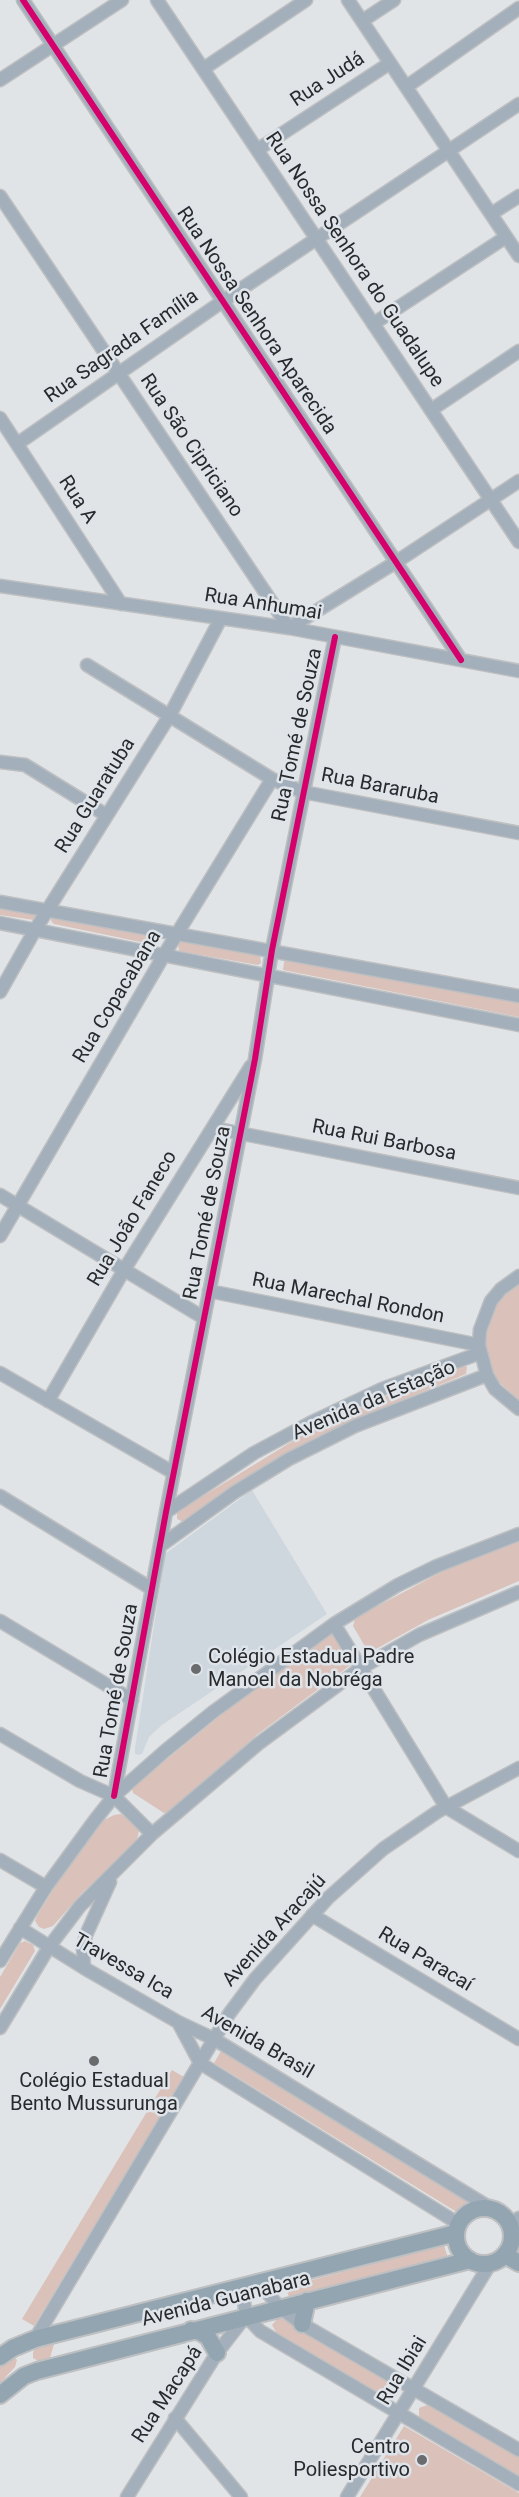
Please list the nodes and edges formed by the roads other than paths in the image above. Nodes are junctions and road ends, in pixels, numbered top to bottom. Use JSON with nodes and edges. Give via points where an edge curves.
{"nodes":[{"id":1,"x":22,"y":0,"type":"edge"},
{"id":2,"x":122,"y":0,"type":"edge"},
{"id":3,"x":157,"y":0,"type":"edge"},
{"id":4,"x":306,"y":0,"type":"edge"},
{"id":5,"x":348,"y":0,"type":"edge"},
{"id":6,"x":394,"y":0,"type":"edge"},
{"id":7,"x":519,"y":8,"type":"edge"},
{"id":8,"x":362,"y":21,"type":"junction"},
{"id":9,"x":52,"y":45,"type":"junction"},
{"id":10,"x":390,"y":63,"type":"junction"},
{"id":11,"x":203,"y":69,"type":"junction"},
{"id":12,"x":0,"y":80,"type":"edge"},
{"id":13,"x":406,"y":87,"type":"junction"},
{"id":14,"x":519,"y":104,"type":"edge"},
{"id":15,"x":257,"y":150,"type":"junction"},
{"id":16,"x":450,"y":152,"type":"junction"},
{"id":17,"x":0,"y":196,"type":"edge"},
{"id":18,"x":519,"y":196,"type":"edge"},
{"id":19,"x":491,"y":214,"type":"junction"},
{"id":20,"x":506,"y":237,"type":"junction"},
{"id":21,"x":316,"y":239,"type":"junction"},
{"id":22,"x":519,"y":256,"type":"edge"},
{"id":23,"x":223,"y":301,"type":"junction"},
{"id":24,"x":373,"y":324,"type":"junction"},
{"id":25,"x":519,"y":351,"type":"edge"},
{"id":26,"x":118,"y":373,"type":"junction"},
{"id":27,"x":431,"y":410,"type":"junction"},
{"id":28,"x":0,"y":418,"type":"edge"},
{"id":29,"x":17,"y":444,"type":"junction"},
{"id":30,"x":519,"y":481,"type":"edge"},
{"id":31,"x":491,"y":501,"type":"junction"},
{"id":32,"x":519,"y":542,"type":"edge"},
{"id":33,"x":396,"y":562,"type":"junction"},
{"id":34,"x":0,"y":586,"type":"edge"},
{"id":35,"x":121,"y":604,"type":"junction"},
{"id":36,"x":221,"y":618,"type":"junction"},
{"id":37,"x":289,"y":628,"type":"junction"},
{"id":38,"x":335,"y":637,"type":"junction"},
{"id":39,"x":461,"y":660,"type":"junction"},
{"id":40,"x":87,"y":665,"type":"dead end"},
{"id":41,"x":519,"y":671,"type":"edge"},
{"id":42,"x":170,"y":715,"type":"junction"},
{"id":43,"x":0,"y":762,"type":"edge"},
{"id":44,"x":272,"y":779,"type":"junction"},
{"id":45,"x":303,"y":792,"type":"junction"},
{"id":46,"x":106,"y":815,"type":"junction"},
{"id":47,"x":519,"y":833,"type":"edge"},
{"id":48,"x":0,"y":902,"type":"edge"},
{"id":49,"x":47,"y":910,"type":"junction"},
{"id":50,"x":0,"y":923,"type":"edge"},
{"id":51,"x":35,"y":930,"type":"junction"},
{"id":52,"x":177,"y":935,"type":"junction"},
{"id":53,"x":272,"y":950,"type":"junction"},
{"id":54,"x":164,"y":955,"type":"junction"},
{"id":55,"x":267,"y":975,"type":"junction"},
{"id":56,"x":0,"y":992,"type":"edge"},
{"id":57,"x":519,"y":996,"type":"edge"},
{"id":58,"x":519,"y":1025,"type":"edge"},
{"id":59,"x":255,"y":1059,"type":"junction"},
{"id":60,"x":213,"y":1128,"type":"junction"},
{"id":61,"x":240,"y":1132,"type":"junction"},
{"id":62,"x":519,"y":1188,"type":"edge"},
{"id":63,"x":0,"y":1195,"type":"edge"},
{"id":64,"x":18,"y":1206,"type":"junction"},
{"id":65,"x":0,"y":1236,"type":"edge"},
{"id":66,"x":124,"y":1270,"type":"junction"},
{"id":67,"x":519,"y":1276,"type":"edge"},
{"id":68,"x":209,"y":1291,"type":"junction"},
{"id":69,"x":204,"y":1318,"type":"junction"},
{"id":70,"x":480,"y":1349,"type":"junction"},
{"id":71,"x":0,"y":1373,"type":"edge"},
{"id":72,"x":486,"y":1375,"type":"junction"},
{"id":73,"x":48,"y":1401,"type":"junction"},
{"id":74,"x":519,"y":1409,"type":"edge"},
{"id":75,"x":174,"y":1473,"type":"junction"},
{"id":76,"x":0,"y":1496,"type":"edge"},
{"id":77,"x":166,"y":1512,"type":"junction"},
{"id":78,"x":519,"y":1533,"type":"edge"},
{"id":79,"x":160,"y":1546,"type":"junction"},
{"id":80,"x":152,"y":1589,"type":"junction"},
{"id":81,"x":519,"y":1592,"type":"edge"},
{"id":82,"x":0,"y":1621,"type":"edge"},
{"id":83,"x":334,"y":1624,"type":"junction"},
{"id":84,"x":361,"y":1668,"type":"junction"},
{"id":85,"x":132,"y":1700,"type":"junction"},
{"id":86,"x":0,"y":1734,"type":"edge"},
{"id":87,"x":519,"y":1768,"type":"edge"},
{"id":88,"x":114,"y":1796,"type":"junction"},
{"id":89,"x":446,"y":1806,"type":"junction"},
{"id":90,"x":152,"y":1834,"type":"junction"},
{"id":91,"x":519,"y":1851,"type":"edge"},
{"id":92,"x":0,"y":1860,"type":"edge"},
{"id":93,"x":113,"y":1874,"type":"junction"},
{"id":94,"x":46,"y":1887,"type":"junction"},
{"id":95,"x":312,"y":1915,"type":"junction"},
{"id":96,"x":20,"y":1928,"type":"junction"},
{"id":97,"x":50,"y":1947,"type":"junction"},
{"id":98,"x":0,"y":1961,"type":"edge"},
{"id":99,"x":84,"y":1968,"type":"junction"},
{"id":100,"x":178,"y":2022,"type":"junction"},
{"id":101,"x":0,"y":2028,"type":"edge"},
{"id":102,"x":214,"y":2039,"type":"junction"},
{"id":103,"x":519,"y":2039,"type":"edge"},
{"id":104,"x":200,"y":2063,"type":"junction"},
{"id":105,"x":492,"y":2209,"type":"junction"},
{"id":106,"x":515,"y":2224,"type":"edge"},
{"id":107,"x":458,"y":2229,"type":"junction"},
{"id":108,"x":470,"y":2260,"type":"junction"},
{"id":109,"x":505,"y":2261,"type":"edge"},
{"id":110,"x":259,"y":2282,"type":"junction"},
{"id":111,"x":242,"y":2287,"type":"junction"},
{"id":112,"x":307,"y":2301,"type":"junction"},
{"id":113,"x":279,"y":2307,"type":"junction"},
{"id":114,"x":246,"y":2316,"type":"junction"},
{"id":115,"x":302,"y":2324,"type":"junction"},
{"id":116,"x":191,"y":2330,"type":"junction"},
{"id":117,"x":34,"y":2339,"type":"junction"},
{"id":118,"x":217,"y":2353,"type":"junction"},
{"id":119,"x":0,"y":2357,"type":"edge"},
{"id":120,"x":416,"y":2388,"type":"junction"},
{"id":121,"x":1,"y":2396,"type":"edge"},
{"id":122,"x":399,"y":2415,"type":"junction"},
{"id":123,"x":175,"y":2418,"type":"junction"},
{"id":124,"x":519,"y":2450,"type":"edge"},
{"id":125,"x":519,"y":2484,"type":"edge"},
{"id":126,"x":127,"y":2497,"type":"edge"},
{"id":127,"x":241,"y":2497,"type":"edge"},
{"id":128,"x":347,"y":2497,"type":"edge"}],
"edges":[{"from":1,"to":9,"type":"street","name":"Rua Nossa Senhora Aparecida"},
{"from":2,"to":9,"type":"street"},
{"from":3,"to":11,"type":"street","name":"Rua Nossa Senhora do Guadalupe"},
{"from":4,"to":11,"type":"street"},
{"from":5,"to":8,"type":"street"},
{"from":6,"to":8,"type":"street"},
{"from":7,"to":13,"type":"street"},
{"from":8,"to":10,"type":"street"},
{"from":9,"to":12,"type":"street"},
{"from":9,"to":23,"type":"street","name":"Rua Nossa Senhora Aparecida"},
{"from":10,"to":13,"type":"street"},
{"from":10,"to":15,"type":"street","name":"Rua Judá"},
{"from":11,"to":15,"type":"street","name":"Rua Nossa Senhora do Guadalupe"},
{"from":13,"to":16,"type":"street"},
{"from":14,"to":16,"type":"street","name":"Rua Sagrada Família"},
{"from":15,"to":21,"type":"street","name":"Rua Nossa Senhora do Guadalupe"},
{"from":16,"to":19,"type":"street"},
{"from":16,"to":21,"type":"street","name":"Rua Sagrada Família"},
{"from":17,"to":26,"type":"street","name":"Rua São Cipriciano"},
{"from":18,"to":19,"type":"street"},
{"from":19,"to":20,"type":"street"},
{"from":20,"to":22,"type":"street"},
{"from":20,"to":24,"type":"street"},
{"from":21,"to":23,"type":"street","name":"Rua Sagrada Família"},
{"from":21,"to":24,"type":"street","name":"Rua Nossa Senhora do Guadalupe"},
{"from":23,"to":26,"type":"street","name":"Rua Sagrada Família"},
{"from":23,"to":33,"type":"street","name":"Rua Nossa Senhora Aparecida"},
{"from":24,"to":27,"type":"street","name":"Rua Nossa Senhora do Guadalupe"},
{"from":25,"to":27,"type":"street"},
{"from":26,"to":29,"type":"street","name":"Rua Sagrada Família"},
{"from":26,"to":37,"type":"street","name":"Rua São Cipriciano"},
{"from":27,"to":31,"type":"street","name":"Rua Nossa Senhora do Guadalupe"},
{"from":28,"to":29,"type":"street","name":"Rua A"},
{"from":29,"to":35,"type":"street","name":"Rua A"},
{"from":30,"to":31,"type":"street"},
{"from":31,"to":32,"type":"street","name":"Rua Nossa Senhora do Guadalupe"},
{"from":31,"to":33,"type":"street"},
{"from":33,"to":37,"type":"street"},
{"from":33,"to":39,"type":"street","name":"Rua Nossa Senhora Aparecida"},
{"from":34,"to":35,"type":"street","name":"Rua Anhumai"},
{"from":35,"to":36,"type":"street","name":"Rua Anhumai"},
{"from":36,"to":37,"type":"street","name":"Rua Anhumai"},
{"from":36,"to":42,"type":"street","name":"Rua Guaratuba"},
{"from":37,"to":38,"type":"street","name":"Rua Anhumai"},
{"from":38,"to":39,"type":"street","name":"Rua Anhumai"},
{"from":38,"to":45,"type":"street","name":"Rua Tomé de Souza"},
{"from":39,"to":41,"type":"street","name":"Rua Anhumai"},
{"from":40,"to":42,"type":"street","name":"Rua Bararuba"},
{"from":42,"to":44,"type":"street","name":"Rua Bararuba"},
{"from":42,"to":46,"type":"street","name":"Rua Guaratuba"},
{"from":43,"to":46,"type":"street","via":[[25,765]]},
{"from":44,"to":45,"type":"street","name":"Rua Bararuba"},
{"from":44,"to":52,"type":"street","name":"Rua Copacabana"},
{"from":45,"to":47,"type":"street","name":"Rua Bararuba"},
{"from":45,"to":53,"type":"street","name":"Rua Tomé de Souza"},
{"from":46,"to":49,"type":"street","name":"Rua Guaratuba"},
{"from":48,"to":49,"type":"street"},
{"from":49,"to":51,"type":"street","name":"Rua Guaratuba"},
{"from":49,"to":52,"type":"street"},
{"from":50,"to":51,"type":"street"},
{"from":51,"to":54,"type":"street"},
{"from":51,"to":56,"type":"street","name":"Rua Guaratuba"},
{"from":52,"to":53,"type":"street"},
{"from":52,"to":54,"type":"street","name":"Rua Copacabana"},
{"from":53,"to":55,"type":"street","name":"Rua Tomé de Souza"},
{"from":53,"to":57,"type":"street"},
{"from":54,"to":55,"type":"street"},
{"from":54,"to":64,"type":"street","name":"Rua Copacabana"},
{"from":55,"to":58,"type":"street"},
{"from":55,"to":59,"type":"street","name":"Rua Tomé de Souza"},
{"from":59,"to":60,"type":"street","name":"Rua João Faneco"},
{"from":59,"to":61,"type":"street","name":"Rua Tomé de Souza"},
{"from":60,"to":61,"type":"street","name":"Rua Rui Barbosa"},
{"from":60,"to":66,"type":"street","name":"Rua João Faneco"},
{"from":61,"to":62,"type":"street","name":"Rua Rui Barbosa"},
{"from":61,"to":68,"type":"street","name":"Rua Tomé de Souza"},
{"from":63,"to":64,"type":"street"},
{"from":64,"to":65,"type":"street","name":"Rua Copacabana"},
{"from":64,"to":66,"type":"street"},
{"from":66,"to":69,"type":"street"},
{"from":66,"to":73,"type":"street","name":"Rua João Faneco"},
{"from":67,"to":70,"type":"street","via":[[491,1301],[482,1322]]},
{"from":68,"to":69,"type":"street","name":"Rua Tomé de Souza"},
{"from":68,"to":70,"type":"street","name":"Rua Marechal Rondon"},
{"from":69,"to":75,"type":"street","name":"Rua Tomé de Souza"},
{"from":70,"to":72,"type":"street"},
{"from":70,"to":77,"type":"street","name":"Avenida da Estação","via":[[309,1423],[254,1453]]},
{"from":71,"to":73,"type":"street"},
{"from":72,"to":74,"type":"street","via":[[501,1395]]},
{"from":72,"to":79,"type":"street","name":"Avenida da Estação","via":[[355,1426],[289,1459]]},
{"from":73,"to":75,"type":"street"},
{"from":75,"to":77,"type":"street","name":"Rua Tomé de Souza"},
{"from":76,"to":80,"type":"street"},
{"from":77,"to":79,"type":"street","name":"Rua Tomé de Souza"},
{"from":78,"to":83,"type":"street","via":[[398,1585]]},
{"from":79,"to":80,"type":"street","name":"Rua Tomé de Souza"},
{"from":80,"to":85,"type":"street","name":"Rua Tomé de Souza"},
{"from":81,"to":84,"type":"street","via":[[419,1635]]},
{"from":82,"to":85,"type":"street"},
{"from":83,"to":84,"type":"street"},
{"from":83,"to":88,"type":"street","via":[[213,1712]]},
{"from":84,"to":89,"type":"street"},
{"from":84,"to":90,"type":"street","via":[[258,1744]]},
{"from":85,"to":88,"type":"street","name":"Rua Tomé de Souza"},
{"from":86,"to":88,"type":"street","via":[[80,1781]]},
{"from":87,"to":89,"type":"street","name":"Avenida Aracajú"},
{"from":88,"to":90,"type":"street"},
{"from":88,"to":94,"type":"street"},
{"from":89,"to":91,"type":"street"},
{"from":89,"to":95,"type":"street","name":"Avenida Aracajú","via":[[383,1849]]},
{"from":90,"to":93,"type":"street"},
{"from":92,"to":94,"type":"street"},
{"from":93,"to":97,"type":"street","via":[[80,1906]]},
{"from":93,"to":99,"type":"street","via":[[86,1935]]},
{"from":94,"to":96,"type":"street"},
{"from":95,"to":102,"type":"street","name":"Avenida Aracajú","via":[[255,1979]]},
{"from":95,"to":103,"type":"street","name":"Rua Paracaí"},
{"from":96,"to":97,"type":"street","name":"Travessa Ica"},
{"from":96,"to":98,"type":"street"},
{"from":97,"to":99,"type":"street","name":"Travessa Ica"},
{"from":97,"to":101,"type":"street"},
{"from":99,"to":100,"type":"street","name":"Travessa Ica"},
{"from":100,"to":102,"type":"street","name":"Avenida Brasil"},
{"from":100,"to":104,"type":"street","name":"Avenida Brasil"},
{"from":102,"to":104,"type":"street","name":"Avenida Aracajú"},
{"from":102,"to":105,"type":"street","name":"Avenida Brasil"},
{"from":104,"to":107,"type":"street","name":"Avenida Brasil"},
{"from":104,"to":117,"type":"street","name":"Avenida Aracajú"},
{"from":105,"to":106,"type":"main road"},
{"from":105,"to":107,"type":"main road","via":[[479,2208],[467,2214]]},
{"from":106,"to":109,"type":"main road"},
{"from":107,"to":108,"type":"main road","via":[[457,2244]]},
{"from":107,"to":110,"type":"main road","name":"Avenida Guanabara"},
{"from":108,"to":109,"type":"main road","via":[[480,2264]]},
{"from":108,"to":112,"type":"main road","name":"Avenida Guanabara"},
{"from":109,"to":120,"type":"street","name":"Rua Ibiai"},
{"from":110,"to":111,"type":"main road","name":"Avenida Guanabara"},
{"from":110,"to":113,"type":"street"},
{"from":111,"to":114,"type":"street"},
{"from":111,"to":117,"type":"main road","name":"Avenida Guanabara"},
{"from":112,"to":113,"type":"main road","name":"Avenida Guanabara"},
{"from":112,"to":115,"type":"main road"},
{"from":113,"to":114,"type":"main road","name":"Avenida Guanabara"},
{"from":113,"to":115,"type":"street"},
{"from":114,"to":116,"type":"main road","name":"Avenida Guanabara"},
{"from":114,"to":118,"type":"street","name":"Rua Macapá"},
{"from":114,"to":122,"type":"street","via":[[260,2331]]},
{"from":115,"to":120,"type":"street"},
{"from":116,"to":118,"type":"main road","via":[[208,2337]]},
{"from":116,"to":121,"type":"main road","name":"Avenida Guanabara","via":[[37,2371],[24,2376]]},
{"from":117,"to":119,"type":"main road","name":"Avenida Guanabara"},
{"from":118,"to":123,"type":"street","name":"Rua Macapá"},
{"from":120,"to":122,"type":"street","name":"Rua Ibiai"},
{"from":120,"to":124,"type":"street"},
{"from":122,"to":125,"type":"street"},
{"from":122,"to":128,"type":"street","name":"Rua Ibiai"},
{"from":123,"to":126,"type":"street","name":"Rua Macapá"},
{"from":123,"to":127,"type":"street"}]}
